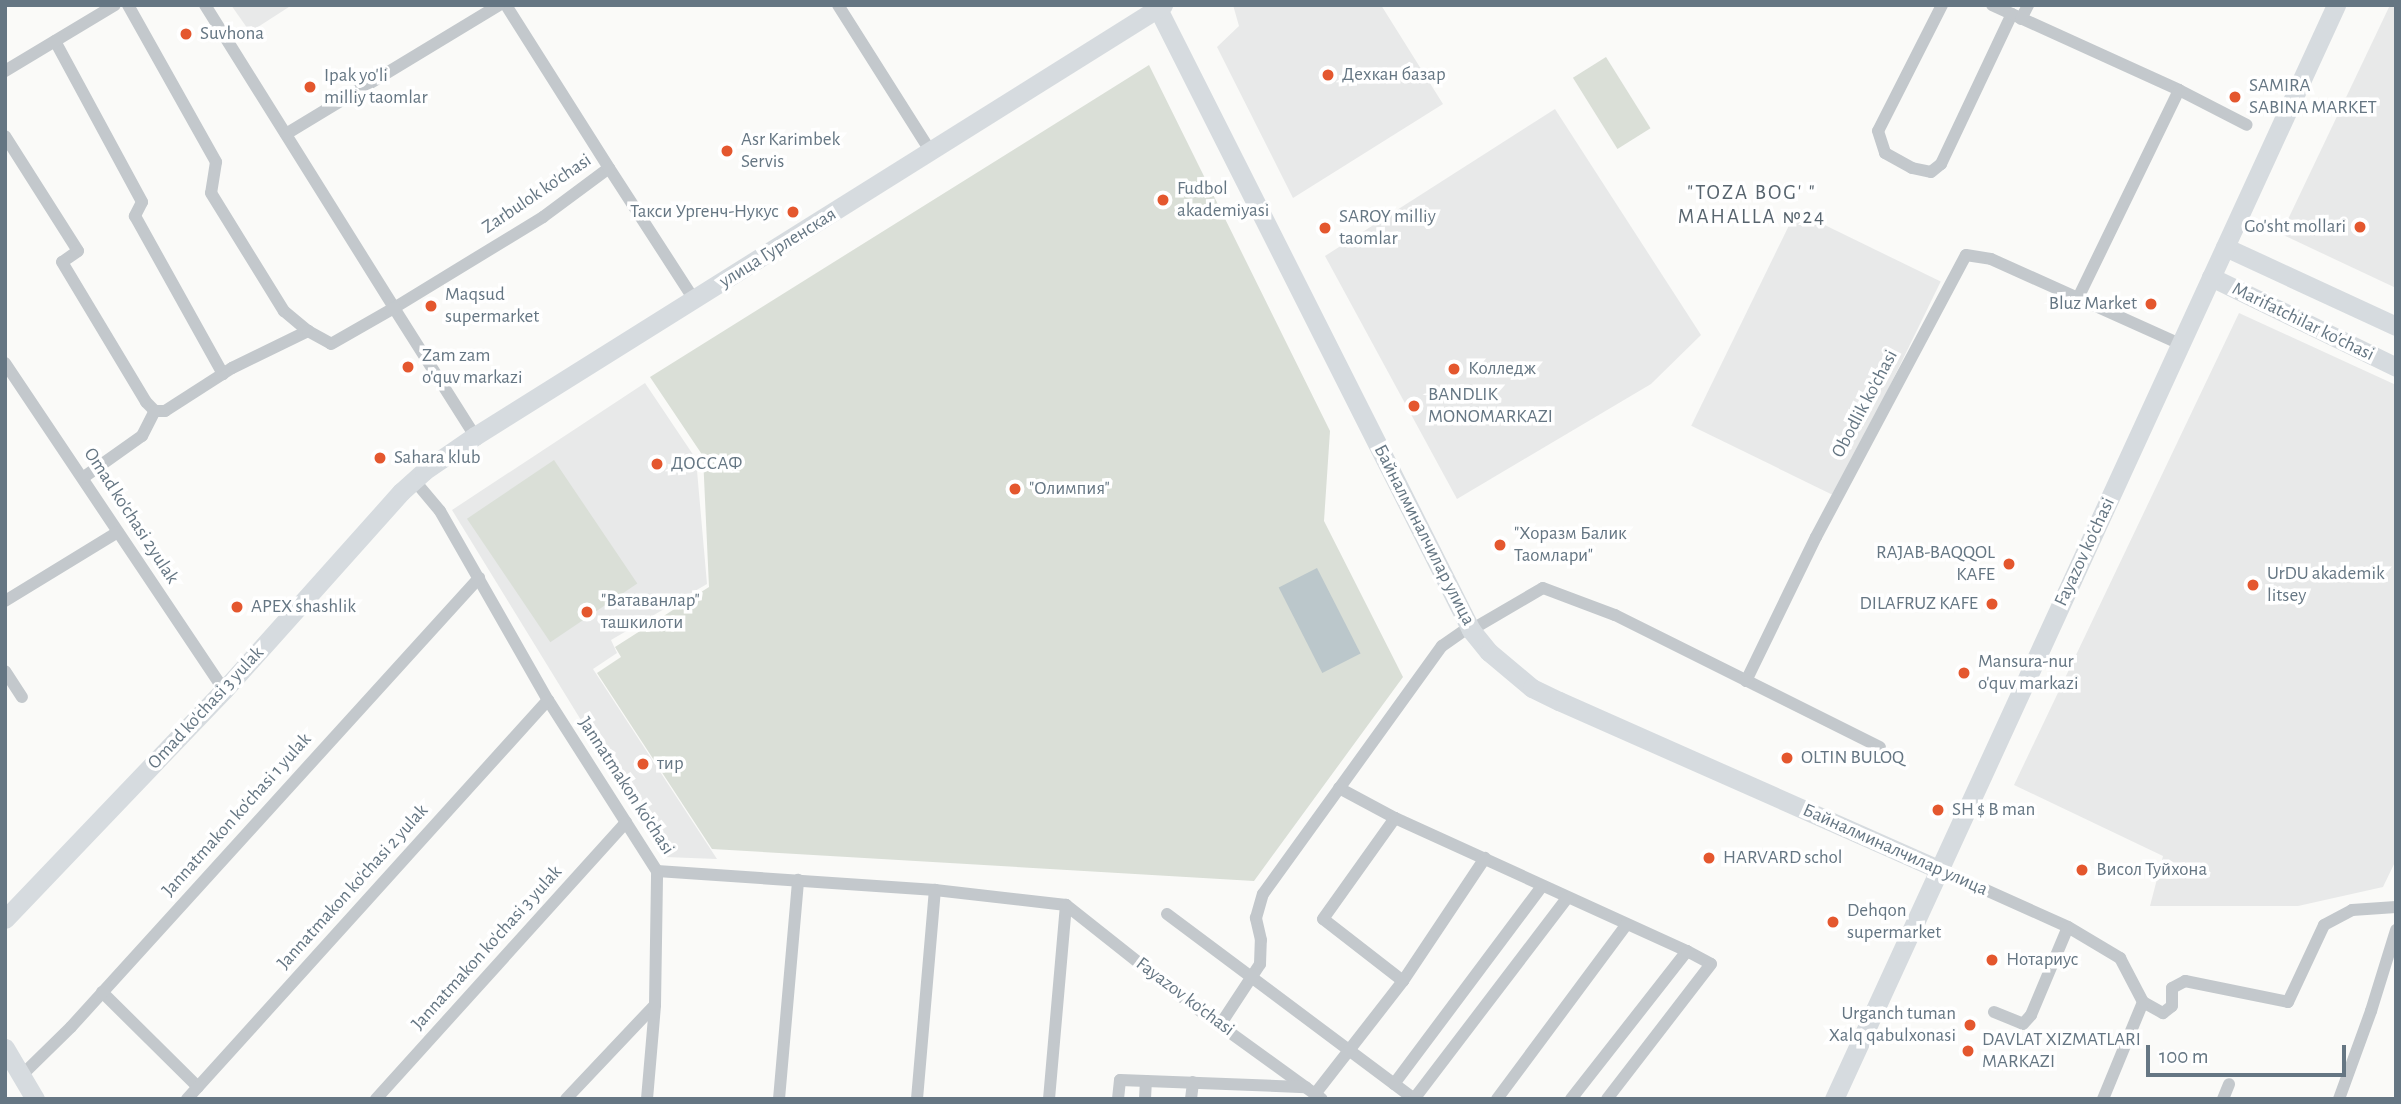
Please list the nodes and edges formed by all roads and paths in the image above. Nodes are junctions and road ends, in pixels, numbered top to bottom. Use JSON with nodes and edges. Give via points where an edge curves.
{"nodes":[{"id":1,"x":115,"y":5,"type":"edge"},
{"id":2,"x":128,"y":5,"type":"edge"},
{"id":3,"x":205,"y":5,"type":"edge"},
{"id":4,"x":499,"y":5,"type":"edge"},
{"id":5,"x":506,"y":5,"type":"edge"},
{"id":6,"x":838,"y":5,"type":"edge"},
{"id":7,"x":1942,"y":5,"type":"edge"},
{"id":8,"x":1992,"y":5,"type":"edge"},
{"id":9,"x":2028,"y":5,"type":"edge"},
{"id":10,"x":2336,"y":5,"type":"edge"},
{"id":11,"x":1159,"y":6,"type":"edge"},
{"id":12,"x":2017,"y":16,"type":"junction"},
{"id":13,"x":55,"y":41,"type":"junction"},
{"id":14,"x":5,"y":71,"type":"edge"},
{"id":15,"x":2179,"y":90,"type":"junction"},
{"id":16,"x":2247,"y":125,"type":"dead end"},
{"id":17,"x":286,"y":134,"type":"junction"},
{"id":18,"x":5,"y":136,"type":"edge"},
{"id":19,"x":932,"y":152,"type":"junction"},
{"id":20,"x":609,"y":168,"type":"junction"},
{"id":21,"x":2225,"y":247,"type":"junction"},
{"id":22,"x":2211,"y":277,"type":"junction"},
{"id":23,"x":2079,"y":296,"type":"junction"},
{"id":24,"x":695,"y":301,"type":"junction"},
{"id":25,"x":394,"y":308,"type":"junction"},
{"id":26,"x":2396,"y":327,"type":"edge"},
{"id":27,"x":308,"y":331,"type":"junction"},
{"id":28,"x":2180,"y":344,"type":"junction"},
{"id":29,"x":5,"y":363,"type":"edge"},
{"id":30,"x":2396,"y":367,"type":"edge"},
{"id":31,"x":223,"y":374,"type":"junction"},
{"id":32,"x":155,"y":411,"type":"junction"},
{"id":33,"x":475,"y":436,"type":"junction"},
{"id":34,"x":84,"y":477,"type":"junction"},
{"id":35,"x":408,"y":486,"type":"junction"},
{"id":36,"x":118,"y":532,"type":"junction"},
{"id":37,"x":479,"y":578,"type":"junction"},
{"id":38,"x":5,"y":601,"type":"edge"},
{"id":39,"x":1470,"y":629,"type":"junction"},
{"id":40,"x":5,"y":671,"type":"edge"},
{"id":41,"x":1746,"y":681,"type":"junction"},
{"id":42,"x":224,"y":690,"type":"junction"},
{"id":43,"x":22,"y":697,"type":"dead end"},
{"id":44,"x":548,"y":700,"type":"junction"},
{"id":45,"x":1880,"y":747,"type":"dead end"},
{"id":46,"x":1339,"y":788,"type":"junction"},
{"id":47,"x":1395,"y":818,"type":"junction"},
{"id":48,"x":626,"y":822,"type":"junction"},
{"id":49,"x":1485,"y":858,"type":"junction"},
{"id":50,"x":1939,"y":869,"type":"junction"},
{"id":51,"x":657,"y":871,"type":"junction"},
{"id":52,"x":798,"y":880,"type":"junction"},
{"id":53,"x":1542,"y":886,"type":"junction"},
{"id":54,"x":935,"y":890,"type":"junction"},
{"id":55,"x":1567,"y":898,"type":"junction"},
{"id":56,"x":1066,"y":905,"type":"junction"},
{"id":57,"x":2396,"y":907,"type":"edge"},
{"id":58,"x":1167,"y":914,"type":"dead end"},
{"id":59,"x":5,"y":919,"type":"edge"},
{"id":60,"x":1626,"y":925,"type":"junction"},
{"id":61,"x":2068,"y":927,"type":"junction"},
{"id":62,"x":2396,"y":930,"type":"edge"},
{"id":63,"x":1686,"y":951,"type":"junction"},
{"id":64,"x":1252,"y":979,"type":"junction"},
{"id":65,"x":1403,"y":981,"type":"junction"},
{"id":66,"x":102,"y":992,"type":"junction"},
{"id":67,"x":2143,"y":1002,"type":"junction"},
{"id":68,"x":655,"y":1005,"type":"junction"},
{"id":69,"x":1994,"y":1012,"type":"dead end"},
{"id":70,"x":1220,"y":1025,"type":"junction"},
{"id":71,"x":5,"y":1048,"type":"edge"},
{"id":72,"x":1349,"y":1051,"type":"junction"},
{"id":73,"x":21,"y":1076,"type":"junction"},
{"id":74,"x":1146,"y":1081,"type":"junction"},
{"id":75,"x":1192,"y":1082,"type":"junction"},
{"id":76,"x":1394,"y":1084,"type":"junction"},
{"id":77,"x":2229,"y":1084,"type":"dead end"},
{"id":78,"x":198,"y":1087,"type":"junction"},
{"id":79,"x":1315,"y":1093,"type":"edge"},
{"id":80,"x":35,"y":1099,"type":"edge"},
{"id":81,"x":187,"y":1099,"type":"edge"},
{"id":82,"x":376,"y":1099,"type":"edge"},
{"id":83,"x":566,"y":1099,"type":"edge"},
{"id":84,"x":647,"y":1099,"type":"edge"},
{"id":85,"x":779,"y":1099,"type":"edge"},
{"id":86,"x":917,"y":1099,"type":"edge"},
{"id":87,"x":1049,"y":1099,"type":"edge"},
{"id":88,"x":1118,"y":1099,"type":"edge"},
{"id":89,"x":1145,"y":1099,"type":"edge"},
{"id":90,"x":1191,"y":1099,"type":"edge"},
{"id":91,"x":1414,"y":1099,"type":"edge"},
{"id":92,"x":1497,"y":1099,"type":"edge"},
{"id":93,"x":1571,"y":1099,"type":"edge"},
{"id":94,"x":1607,"y":1099,"type":"edge"},
{"id":95,"x":1834,"y":1099,"type":"edge"},
{"id":96,"x":2103,"y":1099,"type":"edge"},
{"id":97,"x":2223,"y":1099,"type":"edge"},
{"id":98,"x":2339,"y":1099,"type":"edge"}],
"edges":[{"from":1,"to":13,"type":"street"},
{"from":2,"to":27,"type":"street","name":"Zarbulok ko'chasi","via":[[216,162],[211,193],[284,311]]},
{"from":3,"to":17,"type":"street"},
{"from":4,"to":17,"type":"street"},
{"from":5,"to":20,"type":"street","name":"Zarbulok ko'chasi"},
{"from":6,"to":19,"type":"street"},
{"from":7,"to":12,"type":"street","via":[[1878,131],[1885,153],[1930,172],[1941,164]]},
{"from":8,"to":12,"type":"street"},
{"from":9,"to":12,"type":"street"},
{"from":10,"to":21,"type":"street","name":"Fayazov ko'chasi"},
{"from":11,"to":19,"type":"street","name":"улица Гурленская"},
{"from":11,"to":39,"type":"street","name":"Байналминалчилар улица"},
{"from":12,"to":15,"type":"street"},
{"from":13,"to":14,"type":"street"},
{"from":13,"to":31,"type":"street","via":[[142,202],[135,216]]},
{"from":15,"to":16,"type":"street"},
{"from":15,"to":23,"type":"street"},
{"from":17,"to":25,"type":"street"},
{"from":18,"to":32,"type":"street","via":[[78,251],[62,262]]},
{"from":19,"to":24,"type":"street","name":"улица Гурленская"},
{"from":20,"to":24,"type":"street"},
{"from":20,"to":25,"type":"street","name":"Zarbulok ko'chasi","via":[[543,217]]},
{"from":21,"to":22,"type":"street","name":"Fayazov ko'chasi"},
{"from":21,"to":26,"type":"street","name":"Marifatchilar ko'chasi"},
{"from":22,"to":28,"type":"street","name":"Fayazov ko'chasi"},
{"from":22,"to":30,"type":"street","name":"Marifatchilar ko'chasi"},
{"from":23,"to":28,"type":"street","name":"Obodlik ko'chasi"},
{"from":23,"to":41,"type":"street","name":"Obodlik ko'chasi","via":[[1991,259],[1966,254],[1816,537]]},
{"from":24,"to":33,"type":"street","name":"улица Гурленская"},
{"from":25,"to":27,"type":"street","name":"Zarbulok ko'chasi","via":[[331,344]]},
{"from":25,"to":33,"type":"street"},
{"from":27,"to":31,"type":"street"},
{"from":28,"to":50,"type":"street","name":"Fayazov ko'chasi"},
{"from":29,"to":34,"type":"street","name":"Omad ko'chasi 2yulak"},
{"from":31,"to":32,"type":"street","via":[[165,411]]},
{"from":32,"to":34,"type":"street","via":[[142,436]]},
{"from":33,"to":35,"type":"street","name":"улица Гурленская"},
{"from":34,"to":36,"type":"street","name":"Omad ko'chasi 2yulak"},
{"from":35,"to":37,"type":"street","name":"Jannatmakon ko'chasi","via":[[440,511]]},
{"from":35,"to":42,"type":"street","name":"Omad ko'chasi 3 yulak"},
{"from":36,"to":38,"type":"street"},
{"from":36,"to":42,"type":"street","name":"Omad ko'chasi 2yulak"},
{"from":37,"to":44,"type":"street","name":"Jannatmakon ko'chasi"},
{"from":37,"to":66,"type":"street","name":"Jannatmakon ko'chasi 1 yulak"},
{"from":39,"to":41,"type":"street","via":[[1544,588],[1615,615]]},
{"from":39,"to":46,"type":"street","via":[[1443,646]]},
{"from":39,"to":50,"type":"street","name":"Байналминалчилар улица","via":[[1489,652],[1532,688]]},
{"from":40,"to":43,"type":"street"},
{"from":41,"to":45,"type":"street"},
{"from":42,"to":59,"type":"street","name":"Omad ko'chasi 3 yulak"},
{"from":44,"to":48,"type":"street","name":"Jannatmakon ko'chasi"},
{"from":44,"to":78,"type":"street","name":"Jannatmakon ko'chasi 2 yulak"},
{"from":46,"to":47,"type":"street"},
{"from":46,"to":64,"type":"street","via":[[1263,894],[1256,918],[1260,964]]},
{"from":47,"to":49,"type":"street"},
{"from":47,"to":65,"type":"street","via":[[1323,919]]},
{"from":48,"to":51,"type":"street","name":"Jannatmakon ko'chasi"},
{"from":48,"to":82,"type":"street","name":"Jannatmakon ko'chasi 3 yulak"},
{"from":49,"to":53,"type":"street"},
{"from":49,"to":65,"type":"street"},
{"from":50,"to":61,"type":"street","name":"Байналминалчилар улица"},
{"from":50,"to":95,"type":"street","name":"Fayazov ko'chasi"},
{"from":51,"to":52,"type":"street","name":"Jannatmakon ko'chasi"},
{"from":51,"to":68,"type":"street"},
{"from":52,"to":54,"type":"street","name":"Jannatmakon ko'chasi"},
{"from":52,"to":85,"type":"street"},
{"from":53,"to":55,"type":"street"},
{"from":53,"to":76,"type":"street"},
{"from":54,"to":56,"type":"street","name":"Jannatmakon ko'chasi"},
{"from":54,"to":86,"type":"street"},
{"from":55,"to":60,"type":"street"},
{"from":55,"to":91,"type":"street"},
{"from":56,"to":70,"type":"street","name":"Fayazov ko'chasi"},
{"from":56,"to":87,"type":"street"},
{"from":57,"to":67,"type":"street","via":[[2352,910],[2324,925],[2288,1002],[2185,981],[2172,988],[2172,1006],[2163,1013]]},
{"from":58,"to":64,"type":"street"},
{"from":60,"to":63,"type":"street"},
{"from":60,"to":92,"type":"street"},
{"from":61,"to":67,"type":"street","name":"Байналминалчилар улица","via":[[2120,958]]},
{"from":61,"to":69,"type":"street","via":[[2031,1015],[2023,1024]]},
{"from":62,"to":98,"type":"street"},
{"from":63,"to":93,"type":"street"},
{"from":63,"to":94,"type":"street","via":[[1711,964]]},
{"from":64,"to":70,"type":"street"},
{"from":64,"to":72,"type":"street"},
{"from":65,"to":72,"type":"street"},
{"from":66,"to":73,"type":"street","name":"Jannatmakon ko'chasi 1 yulak"},
{"from":66,"to":78,"type":"street"},
{"from":67,"to":96,"type":"street"},
{"from":68,"to":83,"type":"street"},
{"from":68,"to":84,"type":"street"},
{"from":70,"to":79,"type":"street","name":"Fayazov ko'chasi"},
{"from":71,"to":73,"type":"street"},
{"from":72,"to":76,"type":"street"},
{"from":72,"to":79,"type":"street"},
{"from":73,"to":80,"type":"street"},
{"from":74,"to":75,"type":"street"},
{"from":74,"to":88,"type":"street","via":[[1120,1080]]},
{"from":74,"to":89,"type":"street"},
{"from":75,"to":79,"type":"street"},
{"from":75,"to":90,"type":"street"},
{"from":76,"to":91,"type":"street"},
{"from":77,"to":97,"type":"street"},
{"from":78,"to":81,"type":"street","name":"Jannatmakon ko'chasi 2 yulak"}]}
